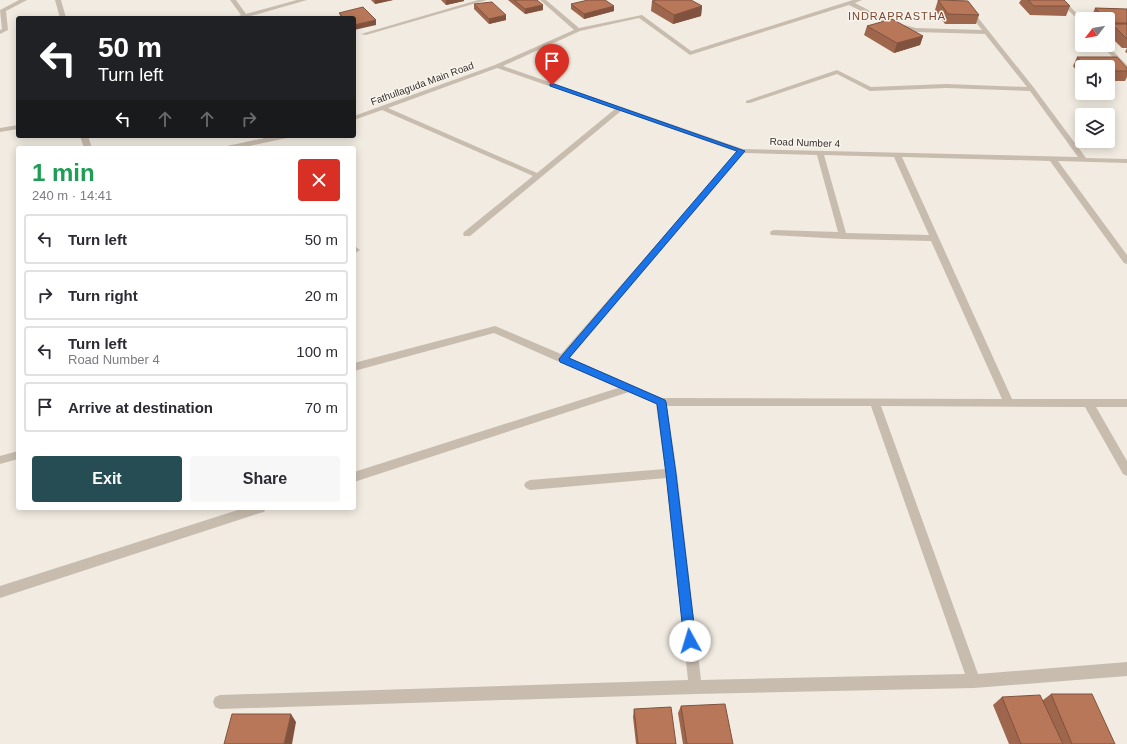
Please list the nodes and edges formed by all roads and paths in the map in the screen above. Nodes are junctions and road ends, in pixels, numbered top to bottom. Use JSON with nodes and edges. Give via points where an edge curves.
{"nodes":[{"id":1,"x":24,"y":0,"type":"edge"},
{"id":2,"x":58,"y":0,"type":"edge"},
{"id":3,"x":233,"y":0,"type":"edge"},
{"id":4,"x":304,"y":0,"type":"edge"},
{"id":5,"x":484,"y":0,"type":"edge"},
{"id":6,"x":543,"y":0,"type":"edge"},
{"id":7,"x":859,"y":0,"type":"edge"},
{"id":8,"x":961,"y":0,"type":"edge"},
{"id":9,"x":1061,"y":0,"type":"edge"},
{"id":10,"x":850,"y":3,"type":"junction"},
{"id":11,"x":1075,"y":15,"type":"edge"},
{"id":12,"x":62,"y":16,"type":"edge"},
{"id":13,"x":245,"y":16,"type":"joint"},
{"id":14,"x":578,"y":30,"type":"junction"},
{"id":15,"x":0,"y":32,"type":"edge"},
{"id":16,"x":985,"y":32,"type":"junction"},
{"id":17,"x":364,"y":34,"type":"dead end"},
{"id":18,"x":1111,"y":52,"type":"edge"},
{"id":19,"x":497,"y":66,"type":"junction"},
{"id":20,"x":1127,"y":69,"type":"edge"},
{"id":21,"x":1032,"y":89,"type":"junction"},
{"id":22,"x":748,"y":102,"type":"dead end"},
{"id":23,"x":382,"y":108,"type":"junction"},
{"id":24,"x":620,"y":109,"type":"junction"},
{"id":25,"x":356,"y":117,"type":"edge"},
{"id":26,"x":16,"y":127,"type":"edge"},
{"id":27,"x":0,"y":130,"type":"edge"},
{"id":28,"x":266,"y":138,"type":"edge"},
{"id":29,"x":237,"y":146,"type":"edge"},
{"id":30,"x":742,"y":151,"type":"junction"},
{"id":31,"x":820,"y":153,"type":"junction"},
{"id":32,"x":897,"y":155,"type":"junction"},
{"id":33,"x":1052,"y":159,"type":"junction"},
{"id":34,"x":1084,"y":160,"type":"junction"},
{"id":35,"x":1127,"y":161,"type":"edge"},
{"id":36,"x":539,"y":176,"type":"junction"},
{"id":37,"x":774,"y":233,"type":"dead end"},
{"id":38,"x":466,"y":234,"type":"dead end"},
{"id":39,"x":843,"y":236,"type":"junction"},
{"id":40,"x":934,"y":238,"type":"junction"},
{"id":41,"x":1127,"y":261,"type":"edge"},
{"id":42,"x":563,"y":359,"type":"junction"},
{"id":43,"x":356,"y":366,"type":"edge"},
{"id":44,"x":629,"y":388,"type":"junction"},
{"id":45,"x":661,"y":402,"type":"junction"},
{"id":46,"x":875,"y":403,"type":"junction"},
{"id":47,"x":1009,"y":403,"type":"junction"},
{"id":48,"x":1088,"y":403,"type":"junction"},
{"id":49,"x":1127,"y":403,"type":"edge"},
{"id":50,"x":16,"y":456,"type":"edge"},
{"id":51,"x":0,"y":460,"type":"edge"},
{"id":52,"x":1127,"y":471,"type":"edge"},
{"id":53,"x":671,"y":474,"type":"junction"},
{"id":54,"x":356,"y":476,"type":"edge"},
{"id":55,"x":530,"y":485,"type":"dead end"},
{"id":56,"x":254,"y":510,"type":"edge"},
{"id":57,"x":0,"y":592,"type":"edge"},
{"id":58,"x":1127,"y":669,"type":"edge"},
{"id":59,"x":974,"y":681,"type":"junction"},
{"id":60,"x":695,"y":687,"type":"junction"},
{"id":61,"x":220,"y":702,"type":"dead end"}],
"edges":[{"from":1,"to":15,"type":"street","via":[[3,10],[5,30]]},
{"from":2,"to":12,"type":"street"},
{"from":3,"to":13,"type":"street"},
{"from":4,"to":13,"type":"street"},
{"from":5,"to":17,"type":"street"},
{"from":6,"to":14,"type":"street"},
{"from":7,"to":10,"type":"street"},
{"from":8,"to":16,"type":"street"},
{"from":9,"to":11,"type":"street"},
{"from":10,"to":14,"type":"street","name":"Fathullaguda Main Road","via":[[690,53],[640,16]]},
{"from":10,"to":16,"type":"street","via":[[887,22],[916,30]]},
{"from":14,"to":19,"type":"street","name":"Fathullaguda Main Road"},
{"from":16,"to":21,"type":"street"},
{"from":18,"to":20,"type":"street"},
{"from":19,"to":23,"type":"street","name":"Fathullaguda Main Road"},
{"from":19,"to":24,"type":"street","name":"Road Number 4"},
{"from":21,"to":22,"type":"street","via":[[946,86],[870,88],[837,72]]},
{"from":21,"to":34,"type":"street"},
{"from":23,"to":25,"type":"street","name":"Fathullaguda Main Road"},
{"from":23,"to":36,"type":"street"},
{"from":24,"to":30,"type":"street","name":"Road Number 4"},
{"from":24,"to":36,"type":"street"},
{"from":26,"to":27,"type":"street"},
{"from":28,"to":29,"type":"street"},
{"from":30,"to":31,"type":"street","name":"Road Number 4"},
{"from":30,"to":42,"type":"street"},
{"from":31,"to":32,"type":"street","name":"Road Number 4"},
{"from":31,"to":39,"type":"street"},
{"from":32,"to":33,"type":"street","name":"Road Number 4"},
{"from":32,"to":40,"type":"street"},
{"from":33,"to":34,"type":"street","name":"Road Number 4"},
{"from":33,"to":41,"type":"street"},
{"from":34,"to":35,"type":"street","name":"Road Number 4"},
{"from":36,"to":38,"type":"street"},
{"from":37,"to":39,"type":"street"},
{"from":39,"to":40,"type":"street"},
{"from":40,"to":47,"type":"street"},
{"from":42,"to":43,"type":"street","via":[[495,329]]},
{"from":42,"to":44,"type":"street"},
{"from":44,"to":45,"type":"street"},
{"from":44,"to":54,"type":"street"},
{"from":45,"to":46,"type":"street"},
{"from":45,"to":53,"type":"street"},
{"from":46,"to":47,"type":"street"},
{"from":46,"to":59,"type":"street"},
{"from":47,"to":48,"type":"street"},
{"from":48,"to":49,"type":"street"},
{"from":48,"to":52,"type":"street"},
{"from":50,"to":51,"type":"street"},
{"from":53,"to":55,"type":"street"},
{"from":53,"to":60,"type":"street"},
{"from":56,"to":57,"type":"street"},
{"from":58,"to":59,"type":"street"},
{"from":59,"to":60,"type":"street"},
{"from":60,"to":61,"type":"street"}]}
